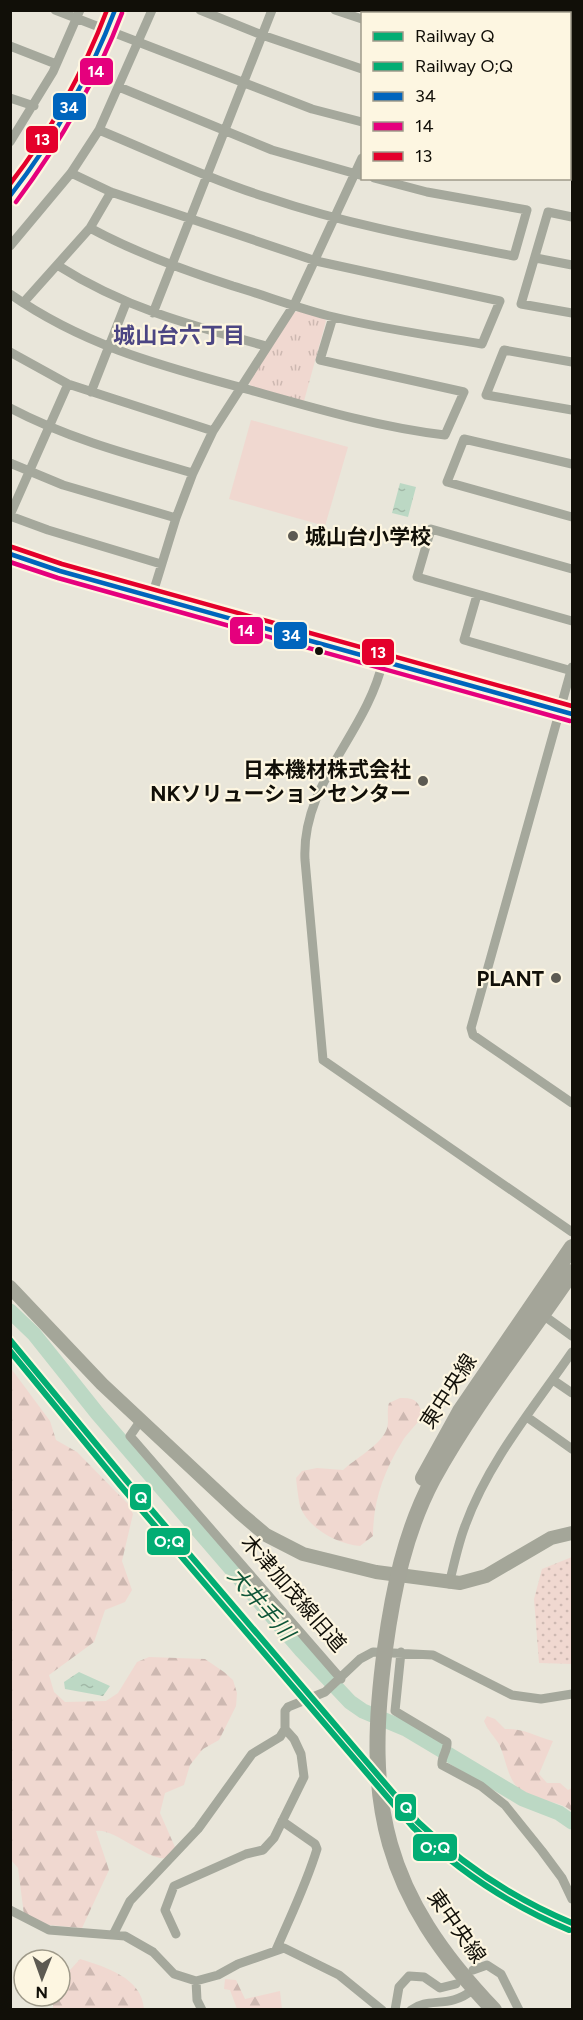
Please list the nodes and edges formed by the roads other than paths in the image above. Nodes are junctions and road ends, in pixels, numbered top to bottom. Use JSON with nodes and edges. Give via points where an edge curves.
{"nodes":[{"id":1,"x":55,"y":10,"type":"edge"},
{"id":2,"x":115,"y":10,"type":"edge"},
{"id":3,"x":152,"y":10,"type":"edge"},
{"id":4,"x":200,"y":10,"type":"edge"},
{"id":5,"x":272,"y":10,"type":"edge"},
{"id":6,"x":335,"y":10,"type":"edge"},
{"id":7,"x":79,"y":15,"type":"edge"},
{"id":8,"x":361,"y":18,"type":"edge"},
{"id":9,"x":108,"y":31,"type":"junction"},
{"id":10,"x":262,"y":35,"type":"junction"},
{"id":11,"x":139,"y":44,"type":"junction"},
{"id":12,"x":10,"y":46,"type":"edge"},
{"id":13,"x":56,"y":64,"type":"junction"},
{"id":14,"x":361,"y":68,"type":"edge"},
{"id":15,"x":243,"y":84,"type":"junction"},
{"id":16,"x":119,"y":87,"type":"junction"},
{"id":17,"x":10,"y":98,"type":"edge"},
{"id":18,"x":34,"y":106,"type":"junction"},
{"id":19,"x":361,"y":121,"type":"edge"},
{"id":20,"x":99,"y":130,"type":"junction"},
{"id":21,"x":224,"y":132,"type":"junction"},
{"id":22,"x":10,"y":142,"type":"edge"},
{"id":23,"x":71,"y":173,"type":"junction"},
{"id":24,"x":207,"y":175,"type":"junction"},
{"id":25,"x":360,"y":175,"type":"edge"},
{"id":26,"x":382,"y":180,"type":"edge"},
{"id":27,"x":111,"y":192,"type":"junction"},
{"id":28,"x":10,"y":197,"type":"edge"},
{"id":29,"x":573,"y":217,"type":"edge"},
{"id":30,"x":190,"y":218,"type":"junction"},
{"id":31,"x":336,"y":219,"type":"junction"},
{"id":32,"x":90,"y":228,"type":"junction"},
{"id":33,"x":10,"y":246,"type":"edge"},
{"id":34,"x":536,"y":258,"type":"junction"},
{"id":35,"x":316,"y":261,"type":"junction"},
{"id":36,"x":57,"y":265,"type":"junction"},
{"id":37,"x":573,"y":265,"type":"edge"},
{"id":38,"x":172,"y":266,"type":"junction"},
{"id":39,"x":10,"y":294,"type":"edge"},
{"id":40,"x":23,"y":303,"type":"junction"},
{"id":41,"x":126,"y":303,"type":"junction"},
{"id":42,"x":294,"y":305,"type":"junction"},
{"id":43,"x":153,"y":313,"type":"junction"},
{"id":44,"x":573,"y":313,"type":"edge"},
{"id":45,"x":333,"y":317,"type":"junction"},
{"id":46,"x":266,"y":346,"type":"junction"},
{"id":47,"x":108,"y":348,"type":"junction"},
{"id":48,"x":10,"y":352,"type":"edge"},
{"id":49,"x":573,"y":362,"type":"edge"},
{"id":50,"x":68,"y":384,"type":"junction"},
{"id":51,"x":240,"y":387,"type":"junction"},
{"id":52,"x":91,"y":392,"type":"junction"},
{"id":53,"x":10,"y":408,"type":"edge"},
{"id":54,"x":573,"y":410,"type":"edge"},
{"id":55,"x":49,"y":428,"type":"junction"},
{"id":56,"x":213,"y":431,"type":"junction"},
{"id":57,"x":10,"y":463,"type":"edge"},
{"id":58,"x":573,"y":464,"type":"edge"},
{"id":59,"x":30,"y":471,"type":"junction"},
{"id":60,"x":193,"y":473,"type":"junction"},
{"id":61,"x":10,"y":516,"type":"edge"},
{"id":62,"x":573,"y":517,"type":"edge"},
{"id":63,"x":176,"y":518,"type":"junction"},
{"id":64,"x":10,"y":554,"type":"edge"},
{"id":65,"x":161,"y":564,"type":"junction"},
{"id":66,"x":573,"y":569,"type":"edge"},
{"id":67,"x":477,"y":595,"type":"junction"},
{"id":68,"x":152,"y":596,"type":"junction"},
{"id":69,"x":573,"y":621,"type":"edge"},
{"id":70,"x":383,"y":661,"type":"junction"},
{"id":71,"x":572,"y":669,"type":"edge"},
{"id":72,"x":566,"y":712,"type":"edge"},
{"id":73,"x":573,"y":1103,"type":"edge"},
{"id":74,"x":573,"y":1232,"type":"edge"},
{"id":75,"x":573,"y":1247,"type":"edge"},
{"id":76,"x":573,"y":1272,"type":"edge"},
{"id":77,"x":10,"y":1287,"type":"edge"},
{"id":78,"x":543,"y":1315,"type":"junction"},
{"id":79,"x":573,"y":1336,"type":"edge"},
{"id":80,"x":573,"y":1352,"type":"edge"},
{"id":81,"x":553,"y":1380,"type":"junction"},
{"id":82,"x":573,"y":1393,"type":"edge"},
{"id":83,"x":527,"y":1417,"type":"junction"},
{"id":84,"x":141,"y":1420,"type":"junction"},
{"id":85,"x":573,"y":1449,"type":"edge"},
{"id":86,"x":573,"y":1533,"type":"edge"},
{"id":87,"x":397,"y":1576,"type":"junction"},
{"id":88,"x":449,"y":1584,"type":"junction"},
{"id":89,"x":401,"y":1652,"type":"junction"},
{"id":90,"x":341,"y":1680,"type":"junction"},
{"id":91,"x":573,"y":1694,"type":"edge"},
{"id":92,"x":285,"y":1729,"type":"junction"},
{"id":93,"x":282,"y":1821,"type":"junction"},
{"id":94,"x":573,"y":1899,"type":"edge"},
{"id":95,"x":10,"y":1910,"type":"edge"},
{"id":96,"x":114,"y":1933,"type":"junction"},
{"id":97,"x":284,"y":1933,"type":"junction"},
{"id":98,"x":176,"y":1934,"type":"dead end"},
{"id":99,"x":276,"y":1950,"type":"junction"},
{"id":100,"x":295,"y":1953,"type":"junction"},
{"id":101,"x":473,"y":1970,"type":"dead end"},
{"id":102,"x":196,"y":1981,"type":"junction"},
{"id":103,"x":456,"y":1984,"type":"dead end"},
{"id":104,"x":474,"y":1989,"type":"junction"},
{"id":105,"x":202,"y":2010,"type":"edge"},
{"id":106,"x":382,"y":2010,"type":"edge"},
{"id":107,"x":395,"y":2010,"type":"edge"},
{"id":108,"x":411,"y":2010,"type":"edge"},
{"id":109,"x":494,"y":2010,"type":"edge"},
{"id":110,"x":519,"y":2010,"type":"edge"}],
"edges":[{"from":1,"to":7,"type":"street"},
{"from":2,"to":9,"type":"street"},
{"from":3,"to":11,"type":"street"},
{"from":4,"to":10,"type":"street"},
{"from":5,"to":10,"type":"street"},
{"from":6,"to":8,"type":"street"},
{"from":7,"to":9,"type":"street"},
{"from":7,"to":13,"type":"street"},
{"from":9,"to":11,"type":"street"},
{"from":9,"to":28,"type":"street","via":[[66,119]]},
{"from":10,"to":14,"type":"street"},
{"from":10,"to":15,"type":"street"},
{"from":11,"to":15,"type":"street"},
{"from":11,"to":16,"type":"street"},
{"from":12,"to":13,"type":"street"},
{"from":13,"to":18,"type":"street"},
{"from":15,"to":19,"type":"street"},
{"from":15,"to":21,"type":"street"},
{"from":16,"to":20,"type":"street"},
{"from":16,"to":21,"type":"street"},
{"from":17,"to":18,"type":"street"},
{"from":18,"to":22,"type":"street"},
{"from":20,"to":23,"type":"street"},
{"from":20,"to":24,"type":"street"},
{"from":21,"to":24,"type":"street"},
{"from":21,"to":25,"type":"street"},
{"from":23,"to":27,"type":"street"},
{"from":23,"to":33,"type":"street"},
{"from":24,"to":30,"type":"street"},
{"from":24,"to":31,"type":"street"},
{"from":25,"to":31,"type":"street"},
{"from":26,"to":31,"type":"street","via":[[527,210],[514,256]]},
{"from":27,"to":30,"type":"street"},
{"from":27,"to":32,"type":"street"},
{"from":29,"to":34,"type":"street","via":[[548,212]]},
{"from":30,"to":35,"type":"street"},
{"from":30,"to":38,"type":"street"},
{"from":31,"to":35,"type":"street"},
{"from":32,"to":36,"type":"street"},
{"from":32,"to":38,"type":"street","via":[[131,251]]},
{"from":34,"to":37,"type":"street"},
{"from":34,"to":44,"type":"street","via":[[521,304]]},
{"from":35,"to":42,"type":"street"},
{"from":35,"to":45,"type":"street","via":[[500,301],[482,344]]},
{"from":36,"to":40,"type":"street"},
{"from":36,"to":41,"type":"street"},
{"from":38,"to":42,"type":"street"},
{"from":38,"to":43,"type":"street"},
{"from":39,"to":40,"type":"street"},
{"from":40,"to":47,"type":"street"},
{"from":41,"to":43,"type":"street"},
{"from":41,"to":47,"type":"street"},
{"from":42,"to":45,"type":"street"},
{"from":42,"to":46,"type":"street"},
{"from":43,"to":46,"type":"street"},
{"from":45,"to":51,"type":"street","via":[[320,360],[464,392],[445,435],[363,421]]},
{"from":46,"to":51,"type":"street"},
{"from":47,"to":51,"type":"street"},
{"from":47,"to":52,"type":"street"},
{"from":48,"to":50,"type":"street"},
{"from":49,"to":54,"type":"street","via":[[504,350],[486,395]]},
{"from":50,"to":52,"type":"street"},
{"from":50,"to":55,"type":"street"},
{"from":51,"to":56,"type":"street"},
{"from":52,"to":56,"type":"street"},
{"from":53,"to":55,"type":"street"},
{"from":55,"to":59,"type":"street"},
{"from":55,"to":60,"type":"street"},
{"from":56,"to":60,"type":"street"},
{"from":57,"to":59,"type":"street"},
{"from":58,"to":62,"type":"street","via":[[464,439],[447,482]]},
{"from":59,"to":61,"type":"street"},
{"from":59,"to":63,"type":"street","via":[[63,485]]},
{"from":60,"to":63,"type":"street"},
{"from":61,"to":65,"type":"street"},
{"from":63,"to":65,"type":"street"},
{"from":64,"to":68,"type":"street"},
{"from":65,"to":68,"type":"street"},
{"from":66,"to":67,"type":"street","via":[[431,529],[417,577]]},
{"from":67,"to":69,"type":"street"},
{"from":67,"to":71,"type":"street","via":[[464,640]]},
{"from":68,"to":70,"type":"street"},
{"from":70,"to":72,"type":"street"},
{"from":70,"to":74,"type":"street","via":[[362,720],[317,795],[306,831],[305,860],[323,1060]]},
{"from":71,"to":72,"type":"street"},
{"from":72,"to":73,"type":"street","via":[[471,1028],[473,1035]]},
{"from":75,"to":87,"type":"highway","name":"東中央線","via":[[440,1443],[403,1528],[394,1559]]},
{"from":76,"to":78,"type":"highway","name":"東中央線"},
{"from":77,"to":84,"type":"street"},
{"from":78,"to":79,"type":"street"},
{"from":78,"to":87,"type":"highway","name":"東中央線","via":[[454,1443],[412,1526]]},
{"from":80,"to":81,"type":"street"},
{"from":81,"to":82,"type":"street"},
{"from":81,"to":83,"type":"street"},
{"from":83,"to":85,"type":"street"},
{"from":83,"to":88,"type":"street","via":[[479,1494],[465,1526]]},
{"from":84,"to":87,"type":"street","via":[[266,1535],[319,1560]]},
{"from":84,"to":90,"type":"street","name":"木津加茂線旧道","via":[[130,1436]]},
{"from":86,"to":88,"type":"street","via":[[550,1538],[486,1576]]},
{"from":87,"to":88,"type":"street"},
{"from":87,"to":104,"type":"highway","name":"東中央線","via":[[378,1696],[375,1758],[384,1826],[395,1863],[424,1923]]},
{"from":89,"to":90,"type":"street","name":"木津加茂線旧道","via":[[373,1652],[360,1659]]},
{"from":89,"to":91,"type":"street","name":"木津加茂線旧道","via":[[433,1655],[512,1695],[541,1699]]},
{"from":89,"to":94,"type":"street","via":[[395,1711],[447,1742],[442,1765],[481,1786],[505,1805],[549,1860]]},
{"from":90,"to":92,"type":"street","via":[[325,1692],[288,1707]]},
{"from":92,"to":93,"type":"street","via":[[301,1754],[304,1778]]},
{"from":92,"to":96,"type":"street","via":[[280,1737],[252,1754],[198,1829],[130,1901]]},
{"from":93,"to":97,"type":"street","via":[[317,1849],[302,1896]]},
{"from":93,"to":98,"type":"street","via":[[263,1850],[174,1886],[165,1910]]},
{"from":95,"to":96,"type":"street","via":[[49,1930]]},
{"from":96,"to":102,"type":"street","via":[[153,1952],[174,1974]]},
{"from":97,"to":99,"type":"street"},
{"from":97,"to":100,"type":"street"},
{"from":99,"to":100,"type":"street","via":[[284,1948]]},
{"from":99,"to":102,"type":"street"},
{"from":100,"to":106,"type":"street","via":[[339,1975]]},
{"from":101,"to":110,"type":"street","via":[[487,1965],[501,1974]]},
{"from":102,"to":105,"type":"street"},
{"from":103,"to":107,"type":"street","via":[[440,1988],[423,1977],[409,1976],[399,1987]]},
{"from":104,"to":108,"type":"street","via":[[455,2001],[426,2003]]},
{"from":104,"to":109,"type":"highway","name":"東中央線"}]}
